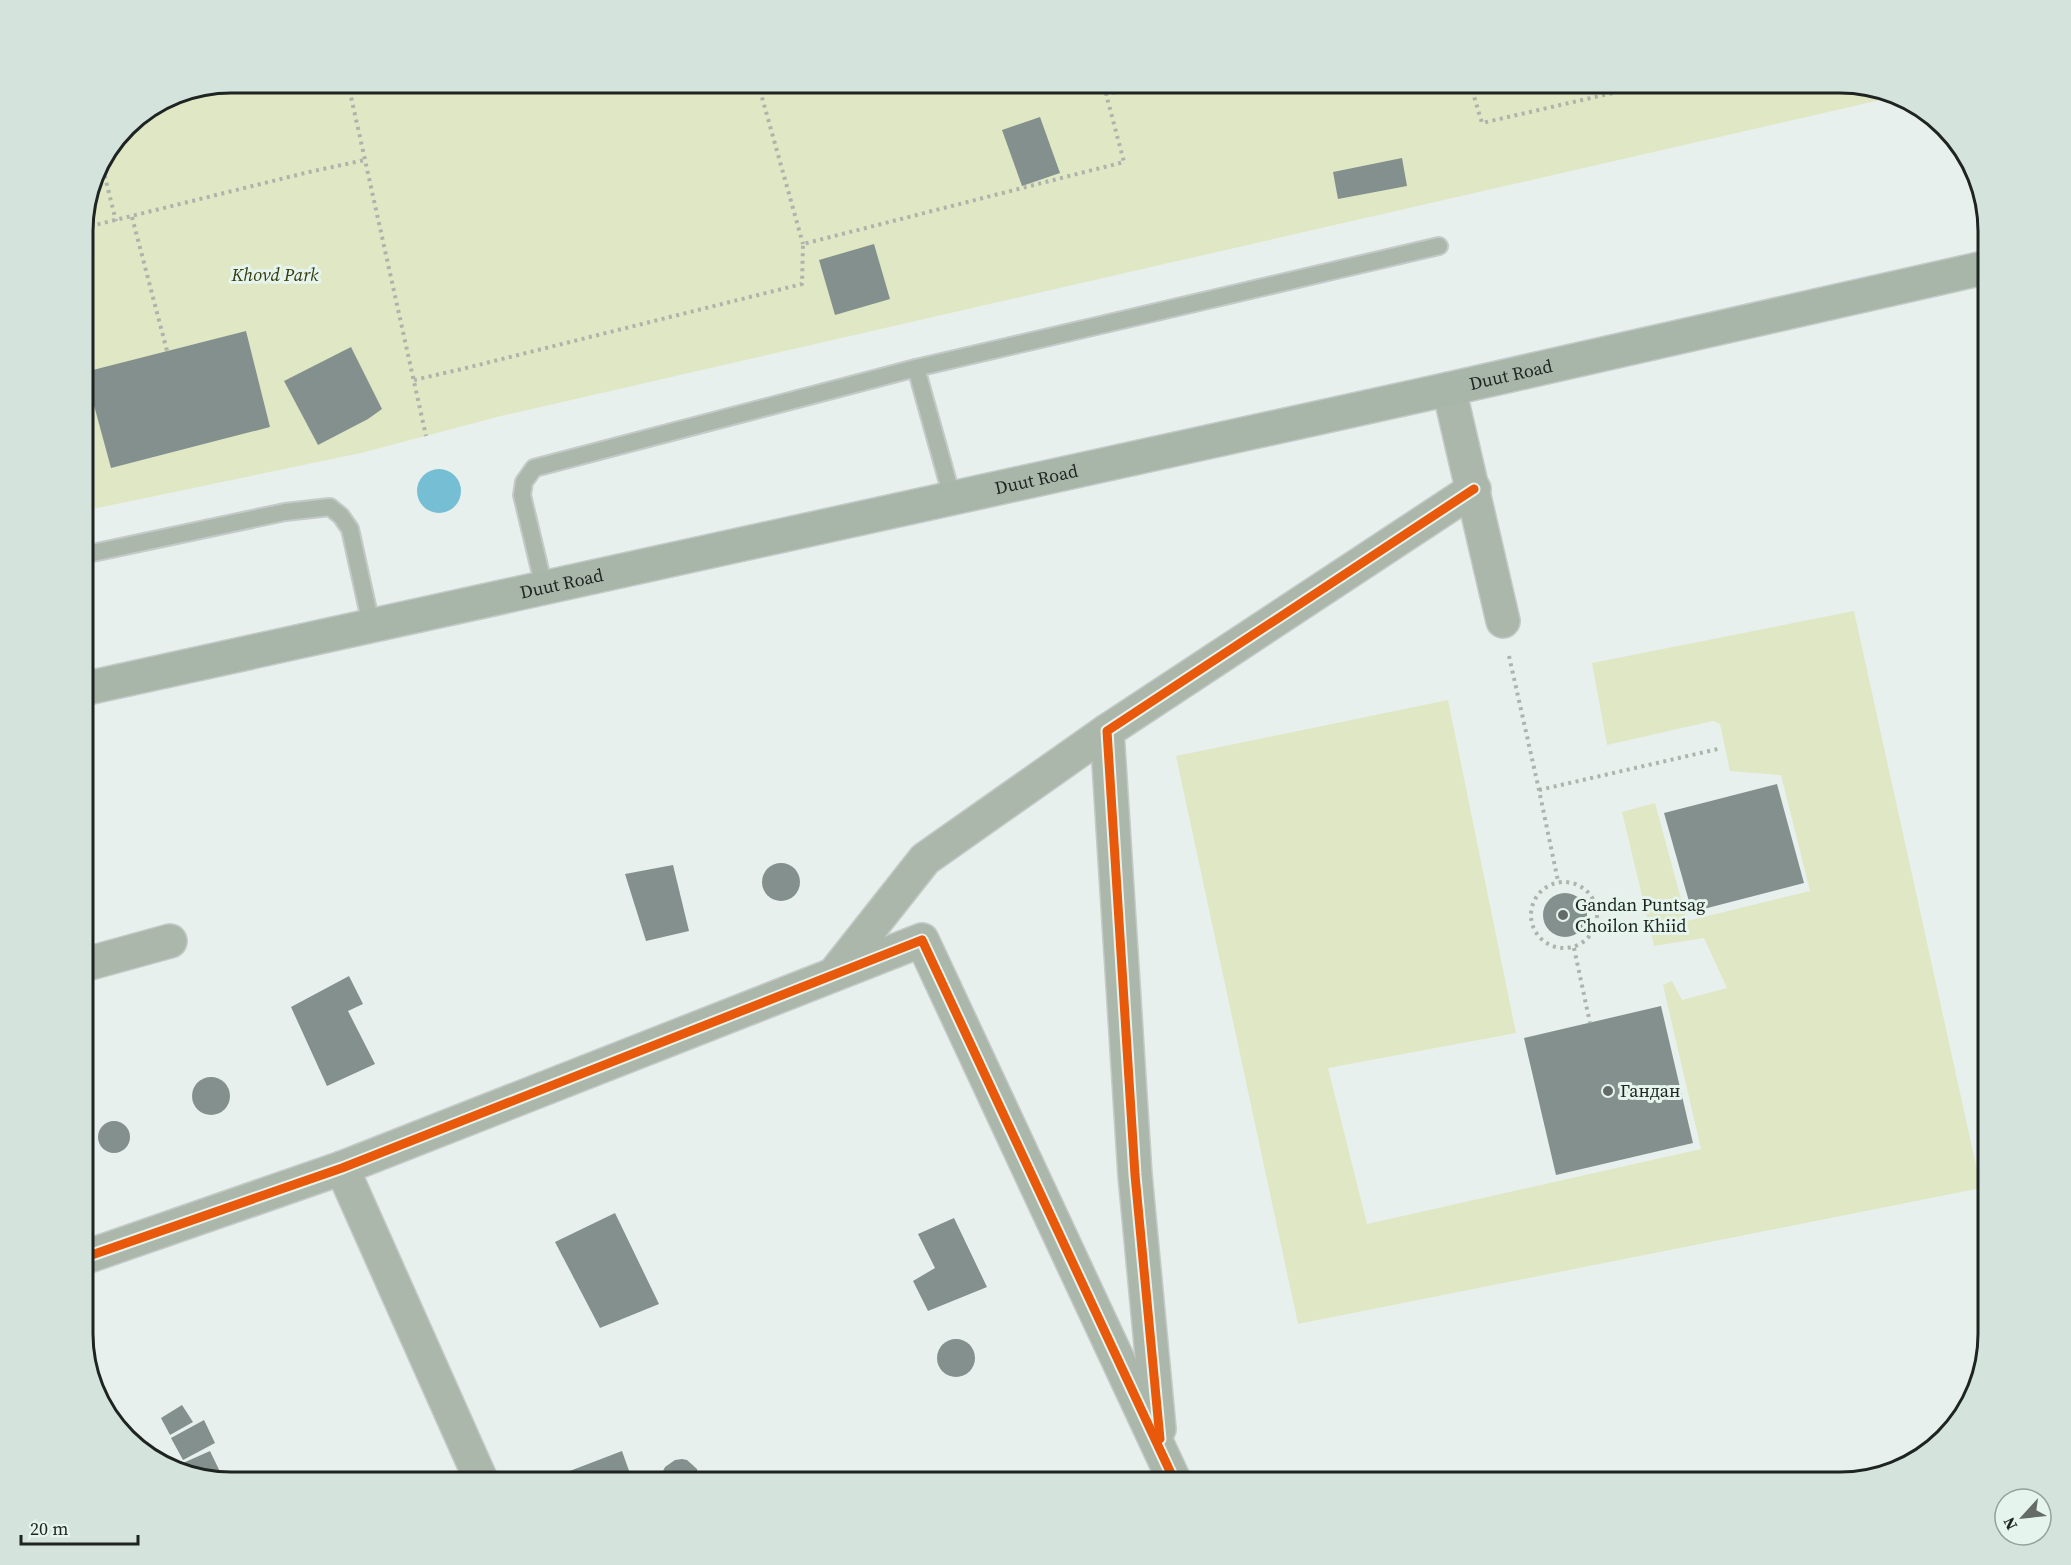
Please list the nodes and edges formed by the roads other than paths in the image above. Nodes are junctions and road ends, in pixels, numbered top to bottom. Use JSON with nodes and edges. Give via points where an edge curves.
{"nodes":[{"id":1,"x":1440,"y":246,"type":"dead end"},
{"id":2,"x":1978,"y":269,"type":"edge"},
{"id":3,"x":916,"y":368,"type":"junction"},
{"id":4,"x":1449,"y":388,"type":"junction"},
{"id":5,"x":1474,"y":489,"type":"junction"},
{"id":6,"x":952,"y":497,"type":"junction"},
{"id":7,"x":93,"y":553,"type":"edge"},
{"id":8,"x":544,"y":587,"type":"junction"},
{"id":9,"x":1503,"y":621,"type":"dead end"},
{"id":10,"x":371,"y":624,"type":"junction"},
{"id":11,"x":93,"y":687,"type":"edge"},
{"id":12,"x":1107,"y":731,"type":"junction"},
{"id":13,"x":170,"y":941,"type":"dead end"},
{"id":14,"x":93,"y":962,"type":"edge"},
{"id":15,"x":835,"y":974,"type":"junction"},
{"id":16,"x":342,"y":1168,"type":"junction"},
{"id":17,"x":93,"y":1255,"type":"edge"},
{"id":18,"x":1161,"y":1451,"type":"junction"},
{"id":19,"x":478,"y":1472,"type":"edge"},
{"id":20,"x":1170,"y":1472,"type":"edge"}],
"edges":[{"from":1,"to":3,"type":"lane"},
{"from":2,"to":4,"type":"main road","name":"Duut Road"},
{"from":3,"to":6,"type":"lane"},
{"from":3,"to":8,"type":"lane","via":[[534,468],[524,482],[522,495]]},
{"from":4,"to":5,"type":"street"},
{"from":4,"to":6,"type":"main road","name":"Duut Road"},
{"from":5,"to":9,"type":"street"},
{"from":5,"to":12,"type":"street"},
{"from":6,"to":8,"type":"main road","name":"Duut Road"},
{"from":7,"to":10,"type":"lane","via":[[285,512],[330,507],[350,529]]},
{"from":8,"to":10,"type":"main road","name":"Duut Road"},
{"from":10,"to":11,"type":"main road","name":"Duut Road"},
{"from":12,"to":15,"type":"street","via":[[925,860]]},
{"from":12,"to":18,"type":"street","via":[[1135,1175]]},
{"from":13,"to":14,"type":"street"},
{"from":15,"to":16,"type":"street"},
{"from":15,"to":18,"type":"street","via":[[922,940]]},
{"from":16,"to":17,"type":"street"},
{"from":16,"to":19,"type":"street"},
{"from":18,"to":20,"type":"street"}]}
